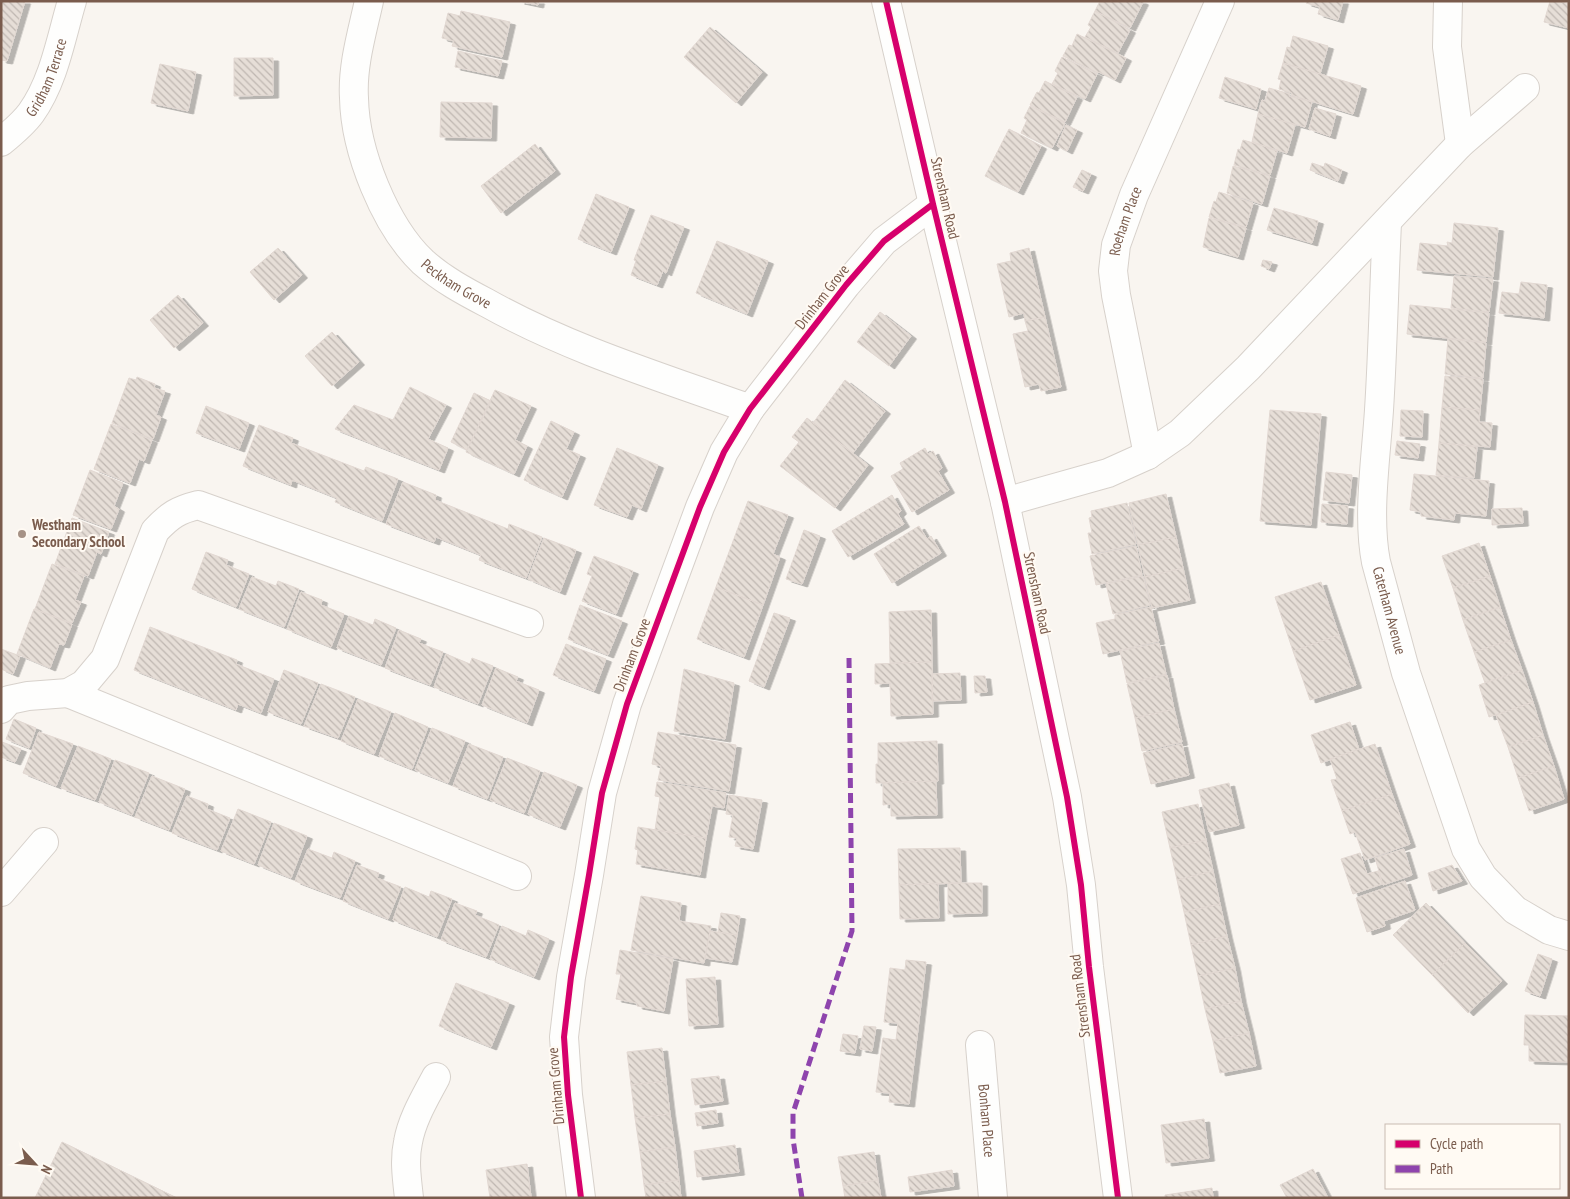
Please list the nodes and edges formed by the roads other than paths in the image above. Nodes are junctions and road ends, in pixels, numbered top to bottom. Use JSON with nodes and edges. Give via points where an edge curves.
{"nodes":[{"id":1,"x":72,"y":1,"type":"edge"},
{"id":2,"x":368,"y":1,"type":"edge"},
{"id":3,"x":886,"y":1,"type":"edge"},
{"id":4,"x":1220,"y":1,"type":"edge"},
{"id":5,"x":1448,"y":1,"type":"edge"},
{"id":6,"x":1525,"y":88,"type":"dead end"},
{"id":7,"x":1,"y":142,"type":"edge"},
{"id":8,"x":1460,"y":144,"type":"junction"},
{"id":9,"x":933,"y":204,"type":"junction"},
{"id":10,"x":1387,"y":223,"type":"junction"},
{"id":11,"x":750,"y":409,"type":"junction"},
{"id":12,"x":1148,"y":455,"type":"junction"},
{"id":13,"x":1006,"y":502,"type":"junction"},
{"id":14,"x":529,"y":622,"type":"dead end"},
{"id":15,"x":68,"y":693,"type":"junction"},
{"id":16,"x":1,"y":709,"type":"edge"},
{"id":17,"x":44,"y":842,"type":"dead end"},
{"id":18,"x":517,"y":876,"type":"dead end"},
{"id":19,"x":1,"y":892,"type":"edge"},
{"id":20,"x":1569,"y":936,"type":"edge"},
{"id":21,"x":980,"y":1045,"type":"dead end"},
{"id":22,"x":436,"y":1077,"type":"dead end"},
{"id":23,"x":409,"y":1198,"type":"edge"},
{"id":24,"x":581,"y":1198,"type":"edge"},
{"id":25,"x":993,"y":1198,"type":"edge"},
{"id":26,"x":1118,"y":1198,"type":"edge"}],
"edges":[{"from":1,"to":7,"type":"street","name":"Gridham Terrace","via":[[43,93],[16,130]]},
{"from":2,"to":11,"type":"street","name":"Peckham Grove","via":[[356,69],[357,129],[370,175],[395,227],[423,261],[450,283],[518,321]]},
{"from":3,"to":9,"type":"street","name":"Strensham Road"},
{"from":4,"to":12,"type":"street","name":"Roeham Place","via":[[1134,196],[1116,245],[1113,271],[1116,295]]},
{"from":5,"to":8,"type":"street","via":[[1447,47]]},
{"from":6,"to":8,"type":"street"},
{"from":8,"to":10,"type":"street"},
{"from":9,"to":11,"type":"street","name":"Drinham Grove","via":[[884,240]]},
{"from":9,"to":13,"type":"street","name":"Strensham Road"},
{"from":10,"to":12,"type":"street","via":[[1206,410]]},
{"from":10,"to":20,"type":"street","name":"Caterham Avenue","via":[[1372,514],[1376,562],[1406,673],[1466,849],[1483,877],[1515,910],[1549,930]]},
{"from":11,"to":24,"type":"street","name":"Drinham Grove","via":[[724,452],[700,507],[627,704],[602,794],[564,1038]]},
{"from":12,"to":13,"type":"street","via":[[1108,473]]},
{"from":13,"to":26,"type":"street","name":"Strensham Road","via":[[1067,797]]},
{"from":14,"to":15,"type":"street","via":[[198,505],[169,516],[155,531],[105,659],[84,684]]},
{"from":15,"to":16,"type":"street","via":[[9,700]]},
{"from":15,"to":18,"type":"street"},
{"from":17,"to":19,"type":"street"},
{"from":21,"to":25,"type":"street","name":"Bonham Place"},
{"from":22,"to":23,"type":"street","via":[[407,1144]]}]}
